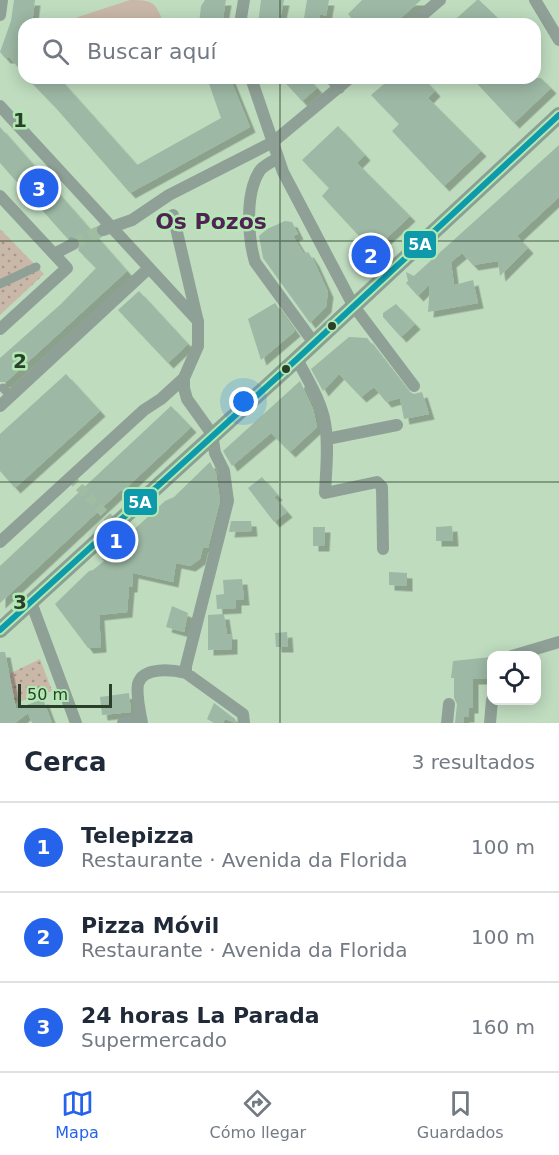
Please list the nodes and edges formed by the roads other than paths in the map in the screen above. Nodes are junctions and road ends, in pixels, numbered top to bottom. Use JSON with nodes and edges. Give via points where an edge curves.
{"nodes":[{"id":1,"x":2,"y":0,"type":"edge"},
{"id":2,"x":244,"y":0,"type":"edge"},
{"id":3,"x":440,"y":0,"type":"edge"},
{"id":4,"x":535,"y":0,"type":"edge"},
{"id":5,"x":0,"y":15,"type":"edge"},
{"id":6,"x":241,"y":18,"type":"edge"},
{"id":7,"x":419,"y":18,"type":"edge"},
{"id":8,"x":559,"y":40,"type":"edge"},
{"id":9,"x":253,"y":84,"type":"edge"},
{"id":10,"x":334,"y":84,"type":"edge"},
{"id":11,"x":0,"y":106,"type":"edge"},
{"id":12,"x":559,"y":115,"type":"edge"},
{"id":13,"x":273,"y":142,"type":"junction"},
{"id":14,"x":278,"y":158,"type":"junction"},
{"id":15,"x":0,"y":196,"type":"edge"},
{"id":16,"x":173,"y":215,"type":"dead end"},
{"id":17,"x":107,"y":228,"type":"junction"},
{"id":18,"x":74,"y":244,"type":"tunnel mouth"},
{"id":19,"x":54,"y":254,"type":"junction"},
{"id":20,"x":36,"y":267,"type":"dead end"},
{"id":21,"x":149,"y":268,"type":"junction"},
{"id":22,"x":0,"y":284,"type":"edge"},
{"id":23,"x":353,"y":305,"type":"junction"},
{"id":24,"x":198,"y":322,"type":"junction"},
{"id":25,"x":0,"y":329,"type":"edge"},
{"id":26,"x":314,"y":343,"type":"junction"},
{"id":27,"x":297,"y":359,"type":"junction"},
{"id":28,"x":184,"y":378,"type":"junction"},
{"id":29,"x":414,"y":386,"type":"dead end"},
{"id":30,"x":0,"y":406,"type":"edge"},
{"id":31,"x":397,"y":425,"type":"dead end"},
{"id":32,"x":212,"y":434,"type":"junction"},
{"id":33,"x":327,"y":439,"type":"junction"},
{"id":34,"x":0,"y":542,"type":"edge"},
{"id":35,"x":383,"y":549,"type":"dead end"},
{"id":36,"x":31,"y":602,"type":"junction"},
{"id":37,"x":0,"y":630,"type":"edge"},
{"id":38,"x":559,"y":642,"type":"edge"},
{"id":39,"x":529,"y":651,"type":"edge"},
{"id":40,"x":186,"y":673,"type":"junction"},
{"id":41,"x":449,"y":704,"type":"dead end"},
{"id":42,"x":492,"y":705,"type":"edge"},
{"id":43,"x":142,"y":721,"type":"edge"},
{"id":44,"x":76,"y":723,"type":"edge"},
{"id":45,"x":123,"y":723,"type":"edge"},
{"id":46,"x":244,"y":723,"type":"edge"},
{"id":47,"x":447,"y":723,"type":"edge"},
{"id":48,"x":490,"y":723,"type":"edge"}],
"edges":[{"from":1,"to":5,"type":"street"},
{"from":2,"to":6,"type":"street"},
{"from":3,"to":7,"type":"street"},
{"from":4,"to":8,"type":"street"},
{"from":9,"to":13,"type":"street"},
{"from":10,"to":13,"type":"street"},
{"from":11,"to":17,"type":"street"},
{"from":12,"to":23,"type":"main road"},
{"from":13,"to":14,"type":"street"},
{"from":13,"to":17,"type":"street","via":[[169,195],[132,220]]},
{"from":14,"to":23,"type":"street"},
{"from":14,"to":26,"type":"street","via":[[260,169],[252,189],[251,248],[255,262]]},
{"from":15,"to":19,"type":"street"},
{"from":16,"to":24,"type":"street"},
{"from":17,"to":21,"type":"street"},
{"from":18,"to":19,"type":"street"},
{"from":19,"to":25,"type":"street","via":[[67,268]]},
{"from":20,"to":22,"type":"street"},
{"from":21,"to":24,"type":"street"},
{"from":21,"to":30,"type":"street","via":[[7,392]]},
{"from":23,"to":26,"type":"main road"},
{"from":23,"to":29,"type":"street"},
{"from":24,"to":28,"type":"street","via":[[198,346]]},
{"from":26,"to":27,"type":"main road"},
{"from":27,"to":32,"type":"main road"},
{"from":27,"to":33,"type":"street","via":[[320,406]]},
{"from":28,"to":32,"type":"street","via":[[187,399]]},
{"from":28,"to":34,"type":"street"},
{"from":31,"to":33,"type":"street"},
{"from":32,"to":36,"type":"main road"},
{"from":32,"to":40,"type":"street","via":[[215,453],[224,471],[228,501]]},
{"from":33,"to":35,"type":"street","via":[[325,493],[377,482],[382,487]]},
{"from":36,"to":37,"type":"main road"},
{"from":36,"to":44,"type":"street"},
{"from":38,"to":39,"type":"street"},
{"from":40,"to":43,"type":"street","via":[[157,671],[141,679],[138,686]]},
{"from":40,"to":46,"type":"street","via":[[243,714]]},
{"from":41,"to":47,"type":"street"},
{"from":42,"to":48,"type":"street"},
{"from":43,"to":45,"type":"street"}]}
